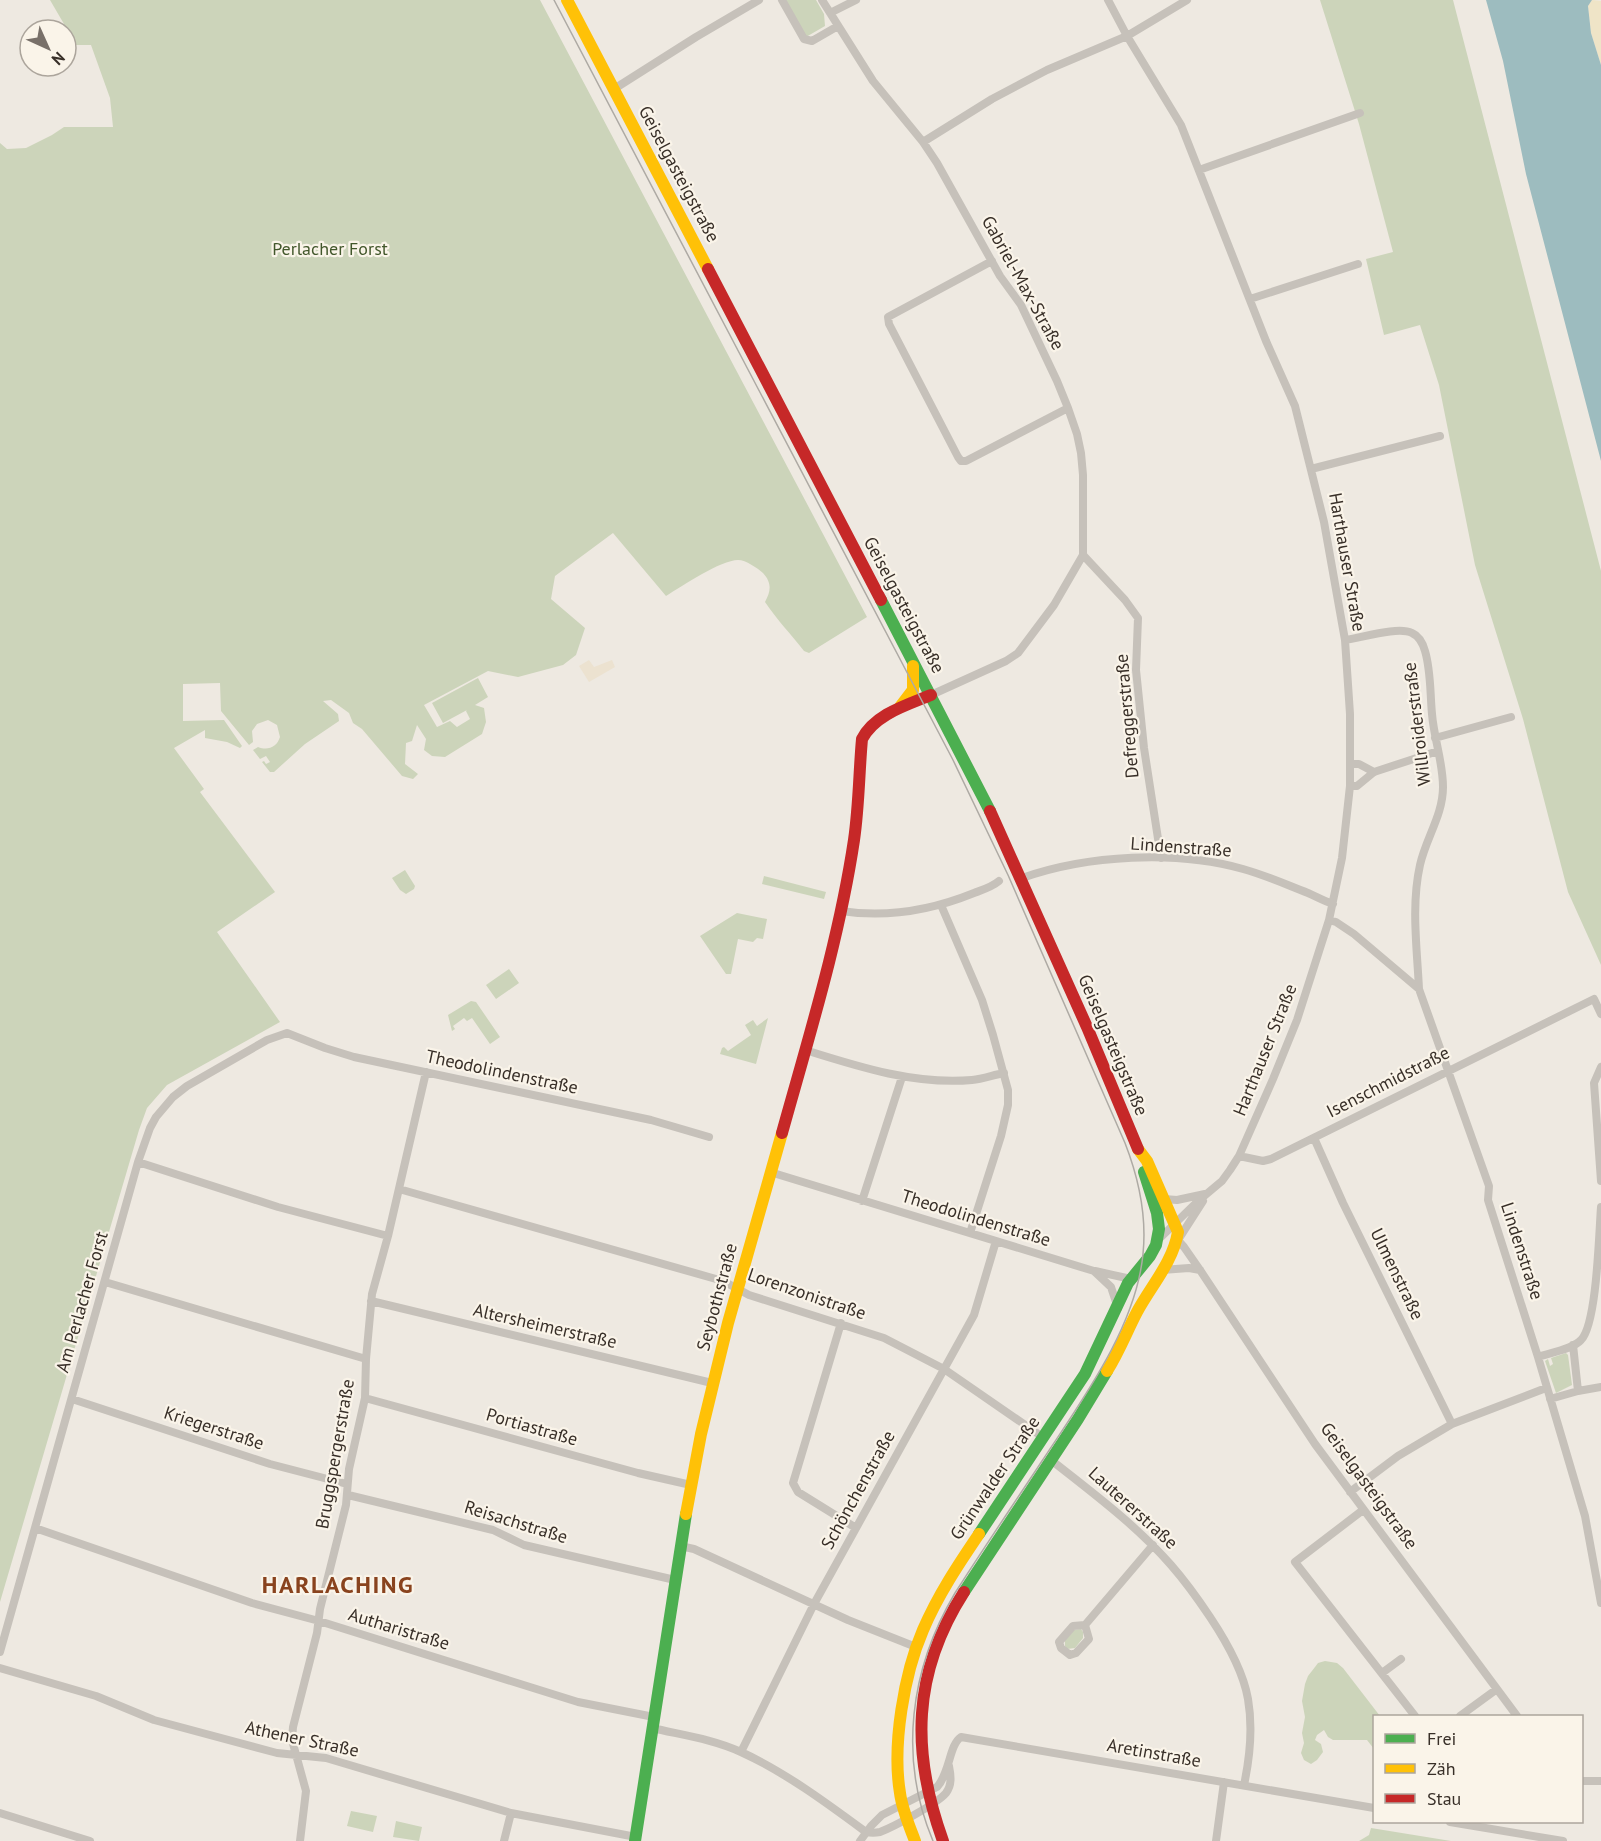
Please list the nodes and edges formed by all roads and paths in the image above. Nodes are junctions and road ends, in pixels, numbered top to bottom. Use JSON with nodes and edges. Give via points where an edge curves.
{"nodes":[{"id":1,"x":567,"y":0,"type":"edge"},
{"id":2,"x":759,"y":0,"type":"edge"},
{"id":3,"x":782,"y":0,"type":"edge"},
{"id":4,"x":822,"y":0,"type":"edge"},
{"id":5,"x":856,"y":0,"type":"edge"},
{"id":6,"x":1108,"y":0,"type":"edge"},
{"id":7,"x":1186,"y":0,"type":"edge"},
{"id":8,"x":830,"y":13,"type":"junction"},
{"id":9,"x":838,"y":26,"type":"junction"},
{"id":10,"x":1127,"y":36,"type":"junction"},
{"id":11,"x":614,"y":89,"type":"junction"},
{"id":12,"x":1360,"y":113,"type":"dead end"},
{"id":13,"x":923,"y":142,"type":"junction"},
{"id":14,"x":1199,"y":170,"type":"junction"},
{"id":15,"x":992,"y":261,"type":"junction"},
{"id":16,"x":1358,"y":264,"type":"dead end"},
{"id":17,"x":1250,"y":299,"type":"junction"},
{"id":18,"x":1068,"y":408,"type":"junction"},
{"id":19,"x":1440,"y":436,"type":"dead end"},
{"id":20,"x":1311,"y":469,"type":"junction"},
{"id":21,"x":1083,"y":555,"type":"junction"},
{"id":22,"x":1345,"y":640,"type":"junction"},
{"id":23,"x":914,"y":662,"type":"junction"},
{"id":24,"x":931,"y":695,"type":"junction"},
{"id":25,"x":898,"y":710,"type":"junction"},
{"id":26,"x":1511,"y":717,"type":"dead end"},
{"id":27,"x":1436,"y":738,"type":"junction"},
{"id":28,"x":1438,"y":751,"type":"junction"},
{"id":29,"x":1351,"y":764,"type":"junction"},
{"id":30,"x":1374,"y":772,"type":"junction"},
{"id":31,"x":1350,"y":786,"type":"junction"},
{"id":32,"x":1161,"y":858,"type":"junction"},
{"id":33,"x":1022,"y":878,"type":"junction"},
{"id":34,"x":999,"y":881,"type":"dead end"},
{"id":35,"x":1333,"y":904,"type":"junction"},
{"id":36,"x":941,"y":905,"type":"junction"},
{"id":37,"x":841,"y":911,"type":"junction"},
{"id":38,"x":1329,"y":920,"type":"junction"},
{"id":39,"x":1419,"y":989,"type":"junction"},
{"id":40,"x":1601,"y":1014,"type":"edge"},
{"id":41,"x":290,"y":1033,"type":"joint"},
{"id":42,"x":806,"y":1050,"type":"junction"},
{"id":43,"x":1601,"y":1067,"type":"edge"},
{"id":44,"x":1447,"y":1070,"type":"junction"},
{"id":45,"x":426,"y":1072,"type":"junction"},
{"id":46,"x":1004,"y":1073,"type":"junction"},
{"id":47,"x":902,"y":1077,"type":"junction"},
{"id":48,"x":709,"y":1137,"type":"dead end"},
{"id":49,"x":1314,"y":1138,"type":"junction"},
{"id":50,"x":1138,"y":1150,"type":"junction"},
{"id":51,"x":1239,"y":1156,"type":"junction"},
{"id":52,"x":138,"y":1162,"type":"junction"},
{"id":53,"x":770,"y":1172,"type":"junction"},
{"id":54,"x":1601,"y":1181,"type":"edge"},
{"id":55,"x":399,"y":1189,"type":"junction"},
{"id":56,"x":1208,"y":1193,"type":"junction"},
{"id":57,"x":1164,"y":1199,"type":"junction"},
{"id":58,"x":862,"y":1201,"type":"junction"},
{"id":59,"x":1601,"y":1207,"type":"edge"},
{"id":60,"x":1158,"y":1213,"type":"junction"},
{"id":61,"x":1172,"y":1227,"type":"junction"},
{"id":62,"x":970,"y":1233,"type":"junction"},
{"id":63,"x":388,"y":1236,"type":"junction"},
{"id":64,"x":1158,"y":1240,"type":"junction"},
{"id":65,"x":1178,"y":1240,"type":"junction"},
{"id":66,"x":996,"y":1241,"type":"junction"},
{"id":67,"x":1162,"y":1270,"type":"junction"},
{"id":68,"x":1200,"y":1270,"type":"junction"},
{"id":69,"x":1094,"y":1271,"type":"junction"},
{"id":70,"x":1131,"y":1279,"type":"junction"},
{"id":71,"x":105,"y":1282,"type":"junction"},
{"id":72,"x":737,"y":1288,"type":"junction"},
{"id":73,"x":1147,"y":1296,"type":"junction"},
{"id":74,"x":371,"y":1301,"type":"junction"},
{"id":75,"x":1118,"y":1308,"type":"junction"},
{"id":76,"x":841,"y":1323,"type":"junction"},
{"id":77,"x":1573,"y":1345,"type":"junction"},
{"id":78,"x":1538,"y":1357,"type":"junction"},
{"id":79,"x":366,"y":1359,"type":"junction"},
{"id":80,"x":944,"y":1369,"type":"junction"},
{"id":81,"x":712,"y":1383,"type":"junction"},
{"id":82,"x":1601,"y":1387,"type":"edge"},
{"id":83,"x":1546,"y":1388,"type":"junction"},
{"id":84,"x":1578,"y":1391,"type":"junction"},
{"id":85,"x":365,"y":1398,"type":"junction"},
{"id":86,"x":72,"y":1399,"type":"junction"},
{"id":87,"x":1550,"y":1399,"type":"junction"},
{"id":88,"x":1452,"y":1424,"type":"junction"},
{"id":89,"x":1044,"y":1438,"type":"junction"},
{"id":90,"x":1051,"y":1460,"type":"junction"},
{"id":91,"x":347,"y":1484,"type":"junction"},
{"id":92,"x":691,"y":1485,"type":"junction"},
{"id":93,"x":1350,"y":1492,"type":"junction"},
{"id":94,"x":348,"y":1495,"type":"junction"},
{"id":95,"x":1363,"y":1510,"type":"junction"},
{"id":96,"x":35,"y":1528,"type":"junction"},
{"id":97,"x":856,"y":1528,"type":"junction"},
{"id":98,"x":1153,"y":1545,"type":"junction"},
{"id":99,"x":680,"y":1546,"type":"junction"},
{"id":100,"x":675,"y":1580,"type":"junction"},
{"id":101,"x":1601,"y":1603,"type":"edge"},
{"id":102,"x":814,"y":1604,"type":"junction"},
{"id":103,"x":318,"y":1621,"type":"junction"},
{"id":104,"x":1085,"y":1625,"type":"dead end"},
{"id":105,"x":916,"y":1647,"type":"junction"},
{"id":106,"x":0,"y":1652,"type":"edge"},
{"id":107,"x":1401,"y":1659,"type":"dead end"},
{"id":108,"x":0,"y":1668,"type":"edge"},
{"id":109,"x":1382,"y":1673,"type":"junction"},
{"id":110,"x":1497,"y":1689,"type":"junction"},
{"id":111,"x":1414,"y":1715,"type":"edge"},
{"id":112,"x":1461,"y":1715,"type":"edge"},
{"id":113,"x":1516,"y":1715,"type":"edge"},
{"id":114,"x":653,"y":1722,"type":"junction"},
{"id":115,"x":741,"y":1752,"type":"junction"},
{"id":116,"x":297,"y":1754,"type":"junction"},
{"id":117,"x":949,"y":1766,"type":"junction"},
{"id":118,"x":1583,"y":1781,"type":"edge"},
{"id":119,"x":1601,"y":1781,"type":"edge"},
{"id":120,"x":1224,"y":1782,"type":"junction"},
{"id":121,"x":1244,"y":1785,"type":"junction"},
{"id":122,"x":928,"y":1792,"type":"junction"},
{"id":123,"x":903,"y":1805,"type":"junction"},
{"id":124,"x":931,"y":1805,"type":"junction"},
{"id":125,"x":1373,"y":1808,"type":"edge"},
{"id":126,"x":0,"y":1813,"type":"edge"},
{"id":127,"x":511,"y":1814,"type":"junction"},
{"id":128,"x":906,"y":1818,"type":"junction"},
{"id":129,"x":1461,"y":1823,"type":"edge"},
{"id":130,"x":866,"y":1832,"type":"junction"},
{"id":131,"x":75,"y":1839,"type":"edge"},
{"id":132,"x":636,"y":1839,"type":"edge"},
{"id":133,"x":90,"y":1841,"type":"edge"},
{"id":134,"x":300,"y":1841,"type":"edge"},
{"id":135,"x":504,"y":1841,"type":"edge"},
{"id":136,"x":860,"y":1841,"type":"edge"},
{"id":137,"x":915,"y":1841,"type":"edge"},
{"id":138,"x":943,"y":1841,"type":"edge"},
{"id":139,"x":1216,"y":1841,"type":"edge"},
{"id":140,"x":1563,"y":1841,"type":"edge"}],
"edges":[{"from":1,"to":11,"type":"main road","name":"Geiselgasteigstraße"},
{"from":2,"to":11,"type":"street"},
{"from":3,"to":9,"type":"street","via":[[804,39],[812,42]]},
{"from":4,"to":8,"type":"street","name":"Gabriel-Max-Straße"},
{"from":5,"to":8,"type":"street"},
{"from":6,"to":10,"type":"street","name":"Harthauser Straße"},
{"from":7,"to":10,"type":"street"},
{"from":8,"to":9,"type":"street","name":"Gabriel-Max-Straße"},
{"from":9,"to":13,"type":"street","name":"Gabriel-Max-Straße","via":[[873,81]]},
{"from":10,"to":13,"type":"street","via":[[1022,83]]},
{"from":10,"to":14,"type":"street","name":"Harthauser Straße","via":[[1173,110]]},
{"from":11,"to":23,"type":"main road","name":"Geiselgasteigstraße"},
{"from":12,"to":14,"type":"street"},
{"from":13,"to":15,"type":"street","name":"Gabriel-Max-Straße"},
{"from":14,"to":17,"type":"street","name":"Harthauser Straße"},
{"from":15,"to":18,"type":"street","name":"Gabriel-Max-Straße","via":[[1021,305]]},
{"from":15,"to":18,"type":"street","via":[[888,317],[889,324],[961,461]]},
{"from":16,"to":17,"type":"street"},
{"from":17,"to":20,"type":"street","name":"Harthauser Straße","via":[[1295,406]]},
{"from":18,"to":21,"type":"street","name":"Gabriel-Max-Straße","via":[[1077,434],[1083,475]]},
{"from":19,"to":20,"type":"street"},
{"from":20,"to":22,"type":"street","name":"Harthauser Straße"},
{"from":21,"to":24,"type":"street","via":[[1054,605],[1018,653]]},
{"from":21,"to":32,"type":"street","name":"Defreggerstraße","via":[[1138,618],[1137,681]]},
{"from":22,"to":27,"type":"street","name":"Willroiderstraße","via":[[1400,630],[1417,636],[1426,652]]},
{"from":22,"to":29,"type":"street","name":"Harthauser Straße"},
{"from":23,"to":24,"type":"main road","name":"Geiselgasteigstraße"},
{"from":23,"to":25,"type":"main road","via":[[913,690]]},
{"from":24,"to":25,"type":"main road","name":"Seybothstraße"},
{"from":24,"to":33,"type":"main road","name":"Geiselgasteigstraße"},
{"from":25,"to":37,"type":"main road","name":"Seybothstraße","via":[[875,722],[862,739],[854,838]]},
{"from":26,"to":27,"type":"street"},
{"from":27,"to":28,"type":"street","name":"Willroiderstraße"},
{"from":28,"to":30,"type":"street"},
{"from":28,"to":39,"type":"street","name":"Willroiderstraße","via":[[1443,788],[1440,812],[1420,865],[1415,904]]},
{"from":29,"to":30,"type":"street"},
{"from":29,"to":31,"type":"street","name":"Harthauser Straße"},
{"from":30,"to":31,"type":"street","via":[[1357,786]]},
{"from":31,"to":35,"type":"street","name":"Harthauser Straße"},
{"from":32,"to":33,"type":"street","name":"Lindenstraße","via":[[1086,863]]},
{"from":32,"to":35,"type":"street","name":"Lindenstraße","via":[[1217,862]]},
{"from":33,"to":50,"type":"main road","name":"Geiselgasteigstraße"},
{"from":34,"to":36,"type":"street"},
{"from":35,"to":38,"type":"street","name":"Harthauser Straße"},
{"from":36,"to":37,"type":"street","via":[[885,914]]},
{"from":36,"to":46,"type":"street","via":[[982,1000]]},
{"from":37,"to":42,"type":"main road","name":"Seybothstraße"},
{"from":38,"to":39,"type":"street","via":[[1354,934]]},
{"from":38,"to":51,"type":"street","name":"Harthauser Straße","via":[[1297,1020]]},
{"from":39,"to":44,"type":"street","name":"Lindenstraße"},
{"from":40,"to":44,"type":"street","name":"Isenschmidstraße","via":[[1594,999]]},
{"from":41,"to":45,"type":"street","name":"Theodolindenstraße","via":[[348,1056]]},
{"from":41,"to":52,"type":"street","name":"Am Perlacher Forst","via":[[267,1040],[173,1097],[150,1128]]},
{"from":42,"to":47,"type":"street"},
{"from":42,"to":53,"type":"main road","name":"Seybothstraße"},
{"from":43,"to":54,"type":"street","via":[[1594,1083]]},
{"from":44,"to":49,"type":"street","name":"Isenschmidstraße"},
{"from":44,"to":78,"type":"street","name":"Lindenstraße","via":[[1489,1186],[1488,1200]]},
{"from":45,"to":48,"type":"street","name":"Theodolindenstraße","via":[[651,1120]]},
{"from":45,"to":55,"type":"street","name":"Bruggspergerstraße"},
{"from":46,"to":47,"type":"street","via":[[974,1080]]},
{"from":46,"to":62,"type":"street","via":[[1008,1105]]},
{"from":47,"to":58,"type":"street"},
{"from":49,"to":51,"type":"street","name":"Isenschmidstraße","via":[[1263,1161]]},
{"from":49,"to":88,"type":"street","name":"Ulmenstraße"},
{"from":50,"to":57,"type":"main road","name":"Geiselgasteigstraße"},
{"from":50,"to":60,"type":"main road"},
{"from":51,"to":56,"type":"street","via":[[1222,1181]]},
{"from":52,"to":63,"type":"street","via":[[278,1208]]},
{"from":52,"to":71,"type":"street","name":"Am Perlacher Forst"},
{"from":53,"to":58,"type":"street","name":"Theodolindenstraße"},
{"from":53,"to":72,"type":"main road","name":"Seybothstraße"},
{"from":55,"to":63,"type":"street","name":"Bruggspergerstraße"},
{"from":55,"to":72,"type":"street","name":"Lorenzonistraße"},
{"from":56,"to":57,"type":"street"},
{"from":56,"to":61,"type":"street"},
{"from":56,"to":65,"type":"street"},
{"from":57,"to":61,"type":"main road","name":"Geiselgasteigstraße"},
{"from":58,"to":62,"type":"street","name":"Theodolindenstraße"},
{"from":59,"to":77,"type":"street","via":[[1590,1320],[1583,1338]]},
{"from":60,"to":61,"type":"street","name":"Geiselgasteigstraße"},
{"from":60,"to":64,"type":"main road"},
{"from":61,"to":64,"type":"street"},
{"from":61,"to":65,"type":"main road","name":"Geiselgasteigstraße"},
{"from":62,"to":66,"type":"street","name":"Theodolindenstraße"},
{"from":63,"to":74,"type":"street","name":"Bruggspergerstraße"},
{"from":64,"to":70,"type":"main road","name":"Grünwalder Straße"},
{"from":65,"to":67,"type":"main road","name":"Grünwalder Straße"},
{"from":65,"to":68,"type":"street","name":"Geiselgasteigstraße"},
{"from":66,"to":69,"type":"street","name":"Theodolindenstraße"},
{"from":66,"to":80,"type":"street","name":"Schönchenstraße","via":[[974,1315]]},
{"from":67,"to":68,"type":"street"},
{"from":67,"to":73,"type":"main road","name":"Grünwalder Straße"},
{"from":68,"to":93,"type":"street","name":"Geiselgasteigstraße"},
{"from":69,"to":70,"type":"street","name":"Theodolindenstraße"},
{"from":69,"to":75,"type":"street","via":[[1111,1287]]},
{"from":70,"to":73,"type":"main road","via":[[1141,1283]]},
{"from":70,"to":75,"type":"main road","name":"Grünwalder Straße"},
{"from":71,"to":79,"type":"street"},
{"from":71,"to":86,"type":"street","name":"Am Perlacher Forst"},
{"from":72,"to":76,"type":"street","name":"Lorenzonistraße"},
{"from":72,"to":81,"type":"main road","name":"Seybothstraße"},
{"from":73,"to":90,"type":"main road","name":"Grünwalder Straße","via":[[1102,1380]]},
{"from":74,"to":79,"type":"street","name":"Bruggspergerstraße"},
{"from":74,"to":81,"type":"street","name":"Altersheimerstraße"},
{"from":75,"to":89,"type":"main road","name":"Grünwalder Straße","via":[[1086,1372]]},
{"from":76,"to":80,"type":"street","name":"Lorenzonistraße","via":[[883,1337]]},
{"from":76,"to":97,"type":"street","via":[[793,1483],[798,1492]]},
{"from":77,"to":78,"type":"street"},
{"from":77,"to":84,"type":"street"},
{"from":78,"to":83,"type":"street","name":"Lindenstraße"},
{"from":79,"to":85,"type":"street","name":"Bruggspergerstraße"},
{"from":80,"to":89,"type":"street","name":"Lorenzonistraße"},
{"from":80,"to":97,"type":"street","name":"Schönchenstraße"},
{"from":81,"to":92,"type":"main road","name":"Seybothstraße"},
{"from":82,"to":84,"type":"street"},
{"from":83,"to":87,"type":"street","name":"Lindenstraße"},
{"from":83,"to":88,"type":"street"},
{"from":84,"to":87,"type":"street"},
{"from":85,"to":91,"type":"street","name":"Bruggspergerstraße"},
{"from":85,"to":92,"type":"street","name":"Portiastraße"},
{"from":86,"to":91,"type":"street","name":"Kriegerstraße","via":[[270,1464]]},
{"from":86,"to":96,"type":"street","name":"Am Perlacher Forst"},
{"from":87,"to":101,"type":"street","name":"Lindenstraße","via":[[1585,1516]]},
{"from":88,"to":93,"type":"street","via":[[1398,1456]]},
{"from":89,"to":105,"type":"main road","name":"Grünwalder Straße","via":[[951,1576]]},
{"from":90,"to":98,"type":"street","name":"Lautererstraße"},
{"from":90,"to":122,"type":"main road","name":"Grünwalder Straße","via":[[962,1594],[934,1650],[924,1689],[921,1724]]},
{"from":91,"to":94,"type":"street","name":"Bruggspergerstraße"},
{"from":92,"to":99,"type":"main road","name":"Seybothstraße"},
{"from":93,"to":95,"type":"street","name":"Geiselgasteigstraße"},
{"from":94,"to":100,"type":"street","name":"Reisachstraße","via":[[492,1530],[524,1545]]},
{"from":94,"to":103,"type":"street","name":"Bruggspergerstraße"},
{"from":95,"to":109,"type":"street","via":[[1295,1562]]},
{"from":95,"to":110,"type":"street","name":"Geiselgasteigstraße"},
{"from":96,"to":103,"type":"street","name":"Autharistraße","via":[[242,1600]]},
{"from":96,"to":106,"type":"street","name":"Am Perlacher Forst"},
{"from":97,"to":102,"type":"street","name":"Schönchenstraße"},
{"from":98,"to":104,"type":"street"},
{"from":98,"to":121,"type":"street","name":"Lautererstraße","via":[[1213,1622],[1239,1672],[1250,1716]]},
{"from":99,"to":100,"type":"main road","name":"Seybothstraße"},
{"from":99,"to":102,"type":"street"},
{"from":100,"to":114,"type":"main road","name":"Seybothstraße"},
{"from":102,"to":105,"type":"street"},
{"from":102,"to":115,"type":"street","name":"Schönchenstraße"},
{"from":103,"to":114,"type":"street","name":"Autharistraße"},
{"from":103,"to":116,"type":"street","name":"Bruggspergerstraße","via":[[292,1727]]},
{"from":105,"to":123,"type":"main road","name":"Grünwalder Straße","via":[[901,1733],[899,1781]]},
{"from":107,"to":109,"type":"street"},
{"from":108,"to":116,"type":"street","name":"Athener Straße","via":[[96,1696],[154,1720],[277,1753]]},
{"from":109,"to":111,"type":"street"},
{"from":110,"to":112,"type":"street"},
{"from":110,"to":113,"type":"street","name":"Geiselgasteigstraße"},
{"from":114,"to":115,"type":"street","name":"Autharistraße"},
{"from":114,"to":132,"type":"main road","name":"Seybothstraße"},
{"from":115,"to":130,"type":"street","name":"Autharistraße"},
{"from":116,"to":127,"type":"street","name":"Athener Straße","via":[[326,1758]]},
{"from":116,"to":134,"type":"street","name":"Bruggspergerstraße","via":[[306,1791]]},
{"from":117,"to":120,"type":"street","name":"Aretinstraße","via":[[954,1743],[961,1737]]},
{"from":117,"to":122,"type":"street","via":[[942,1782]]},
{"from":117,"to":124,"type":"street","via":[[949,1788]]},
{"from":118,"to":119,"type":"street"},
{"from":120,"to":121,"type":"street","name":"Aretinstraße"},
{"from":120,"to":139,"type":"street"},
{"from":121,"to":125,"type":"street","name":"Aretinstraße"},
{"from":122,"to":123,"type":"street"},
{"from":122,"to":124,"type":"main road","name":"Grünwalder Straße"},
{"from":123,"to":128,"type":"main road","name":"Grünwalder Straße"},
{"from":123,"to":130,"type":"street","via":[[882,1815]]},
{"from":124,"to":128,"type":"street"},
{"from":124,"to":138,"type":"main road","name":"Grünwalder Straße"},
{"from":126,"to":131,"type":"street"},
{"from":127,"to":132,"type":"street","name":"Athener Straße"},
{"from":127,"to":135,"type":"street"},
{"from":128,"to":130,"type":"street","via":[[877,1833]]},
{"from":128,"to":137,"type":"main road","name":"Grünwalder Straße"},
{"from":129,"to":140,"type":"street"},
{"from":130,"to":136,"type":"street"},
{"from":131,"to":133,"type":"street"}]}
